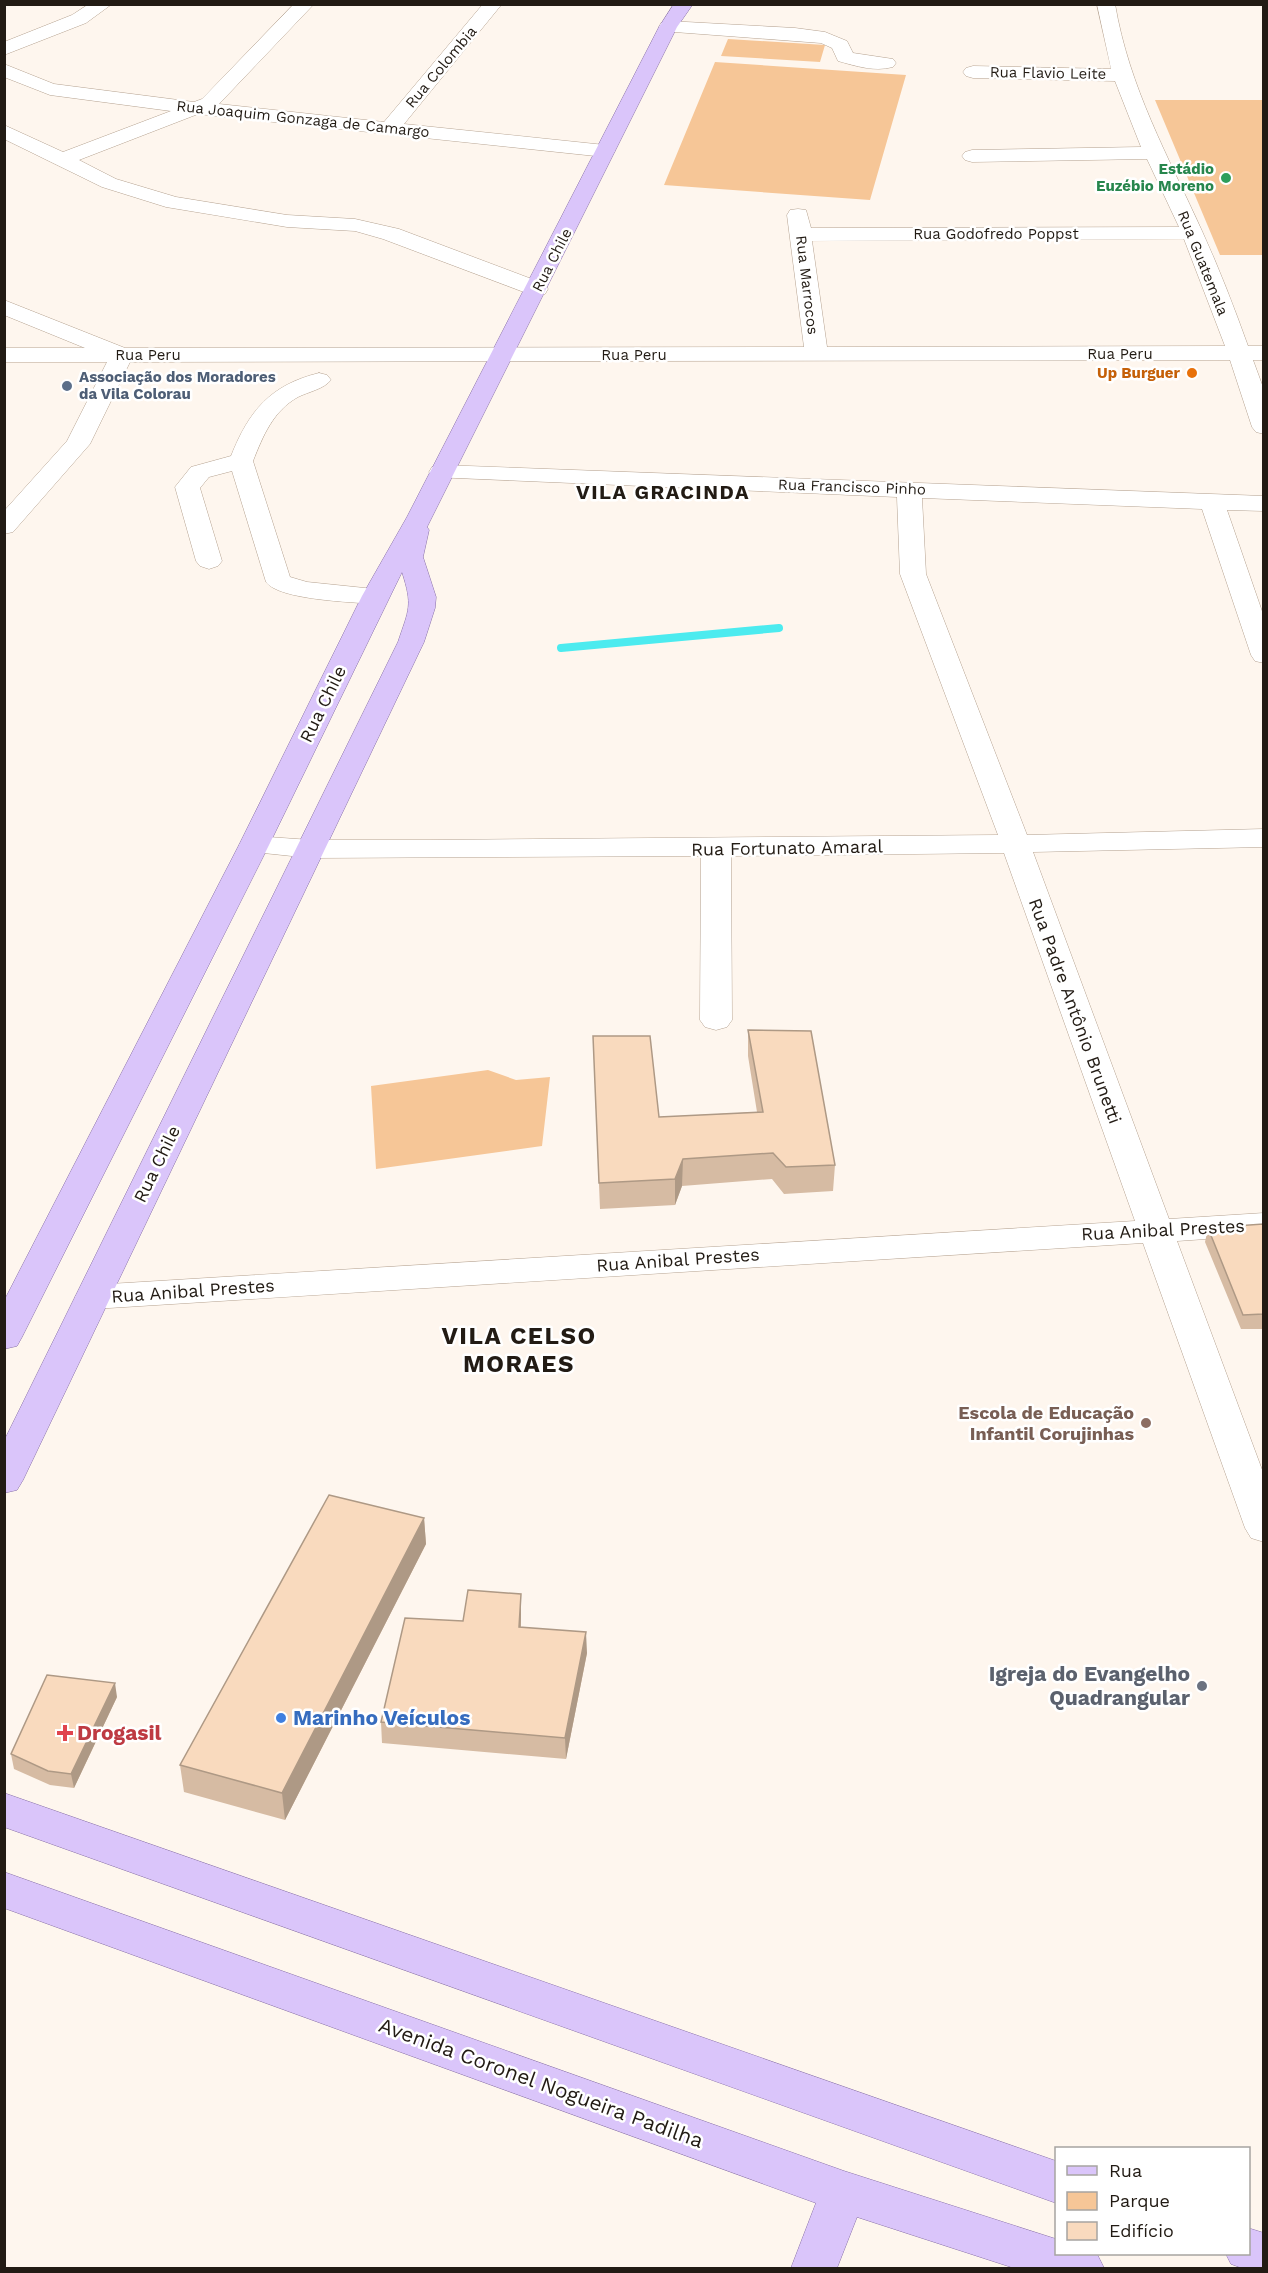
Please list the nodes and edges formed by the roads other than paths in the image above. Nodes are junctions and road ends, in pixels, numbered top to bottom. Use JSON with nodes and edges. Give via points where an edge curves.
{"nodes":[{"id":1,"x":104,"y":4,"type":"edge"},
{"id":2,"x":306,"y":4,"type":"edge"},
{"id":3,"x":493,"y":4,"type":"edge"},
{"id":4,"x":684,"y":4,"type":"edge"},
{"id":5,"x":1106,"y":4,"type":"edge"},
{"id":6,"x":668,"y":27,"type":"junction"},
{"id":7,"x":4,"y":49,"type":"edge"},
{"id":8,"x":886,"y":63,"type":"dead end"},
{"id":9,"x":4,"y":70,"type":"edge"},
{"id":10,"x":973,"y":72,"type":"dead end"},
{"id":11,"x":1123,"y":75,"type":"junction"},
{"id":12,"x":197,"y":108,"type":"junction"},
{"id":13,"x":389,"y":129,"type":"junction"},
{"id":14,"x":4,"y":131,"type":"edge"},
{"id":15,"x":605,"y":151,"type":"junction"},
{"id":16,"x":1155,"y":153,"type":"junction"},
{"id":17,"x":972,"y":156,"type":"dead end"},
{"id":18,"x":62,"y":160,"type":"junction"},
{"id":19,"x":800,"y":225,"type":"joint"},
{"id":20,"x":1192,"y":233,"type":"junction"},
{"id":21,"x":537,"y":289,"type":"junction"},
{"id":22,"x":4,"y":307,"type":"edge"},
{"id":23,"x":1239,"y":353,"type":"junction"},
{"id":24,"x":1263,"y":353,"type":"edge"},
{"id":25,"x":4,"y":355,"type":"edge"},
{"id":26,"x":122,"y":355,"type":"junction"},
{"id":27,"x":501,"y":355,"type":"junction"},
{"id":28,"x":817,"y":355,"type":"junction"},
{"id":29,"x":319,"y":380,"type":"dead end"},
{"id":30,"x":1263,"y":428,"type":"edge"},
{"id":31,"x":241,"y":461,"type":"junction"},
{"id":32,"x":441,"y":472,"type":"junction"},
{"id":33,"x":909,"y":489,"type":"junction"},
{"id":34,"x":1212,"y":502,"type":"junction"},
{"id":35,"x":1263,"y":504,"type":"edge"},
{"id":36,"x":420,"y":517,"type":"junction"},
{"id":37,"x":4,"y":527,"type":"edge"},
{"id":38,"x":209,"y":561,"type":"dead end"},
{"id":39,"x":375,"y":596,"type":"junction"},
{"id":40,"x":423,"y":597,"type":"junction"},
{"id":41,"x":1263,"y":655,"type":"edge"},
{"id":42,"x":1263,"y":838,"type":"edge"},
{"id":43,"x":254,"y":845,"type":"junction"},
{"id":44,"x":1016,"y":845,"type":"junction"},
{"id":45,"x":311,"y":849,"type":"junction"},
{"id":46,"x":716,"y":849,"type":"junction"},
{"id":47,"x":716,"y":1020,"type":"dead end"},
{"id":48,"x":1263,"y":1224,"type":"edge"},
{"id":49,"x":1154,"y":1229,"type":"junction"},
{"id":50,"x":93,"y":1297,"type":"junction"},
{"id":51,"x":4,"y":1337,"type":"edge"},
{"id":52,"x":4,"y":1480,"type":"edge"},
{"id":53,"x":1263,"y":1528,"type":"edge"},
{"id":54,"x":4,"y":1810,"type":"edge"},
{"id":55,"x":4,"y":1890,"type":"edge"},
{"id":56,"x":1055,"y":2181,"type":"edge"},
{"id":57,"x":844,"y":2192,"type":"junction"},
{"id":58,"x":814,"y":2268,"type":"edge"},
{"id":59,"x":1080,"y":2268,"type":"edge"}],
"edges":[{"from":1,"to":7,"type":"street","via":[[79,19]]},
{"from":2,"to":12,"type":"street","via":[[210,103]]},
{"from":3,"to":13,"type":"street","name":"Rua Colombia"},
{"from":4,"to":6,"type":"main road","name":"Rua Chile"},
{"from":5,"to":11,"type":"street","name":"Rua Guatemala"},
{"from":6,"to":8,"type":"street","via":[[825,38],[840,45],[845,57]]},
{"from":6,"to":15,"type":"main road","name":"Rua Chile"},
{"from":9,"to":12,"type":"street","name":"Rua Joaquim Gonzaga de Camargo","via":[[50,89]]},
{"from":10,"to":11,"type":"street","name":"Rua Flavio Leite"},
{"from":11,"to":16,"type":"street","name":"Rua Guatemala"},
{"from":12,"to":13,"type":"street","name":"Rua Joaquim Gonzaga de Camargo"},
{"from":12,"to":18,"type":"street"},
{"from":13,"to":15,"type":"street","name":"Rua Joaquim Gonzaga de Camargo"},
{"from":14,"to":18,"type":"street"},
{"from":15,"to":21,"type":"main road","name":"Rua Chile"},
{"from":16,"to":17,"type":"street"},
{"from":16,"to":20,"type":"street","name":"Rua Guatemala"},
{"from":18,"to":21,"type":"street","via":[[109,183],[173,203],[287,221],[355,225],[392,234]]},
{"from":19,"to":20,"type":"street","name":"Rua Godofredo Poppst"},
{"from":19,"to":28,"type":"street","name":"Rua Marrocos"},
{"from":20,"to":23,"type":"street","name":"Rua Guatemala"},
{"from":21,"to":27,"type":"main road","name":"Rua Chile"},
{"from":22,"to":26,"type":"street"},
{"from":23,"to":24,"type":"street","name":"Rua Peru"},
{"from":23,"to":28,"type":"street","name":"Rua Peru"},
{"from":23,"to":30,"type":"street","name":"Rua Guatemala"},
{"from":25,"to":26,"type":"street","name":"Rua Peru"},
{"from":26,"to":27,"type":"street","name":"Rua Peru"},
{"from":26,"to":37,"type":"street","via":[[78,444]]},
{"from":27,"to":28,"type":"street","name":"Rua Peru"},
{"from":27,"to":32,"type":"main road","name":"Rua Chile"},
{"from":29,"to":31,"type":"street","via":[[281,397],[260,417]]},
{"from":31,"to":38,"type":"street","via":[[200,472],[187,488]]},
{"from":31,"to":39,"type":"street","via":[[279,582],[305,590]]},
{"from":32,"to":33,"type":"street","name":"Rua Francisco Pinho"},
{"from":32,"to":36,"type":"main road","name":"Rua Chile"},
{"from":33,"to":34,"type":"street","name":"Rua Francisco Pinho"},
{"from":33,"to":44,"type":"street","name":"Rua Padre Antônio Brunetti","via":[[913,574]]},
{"from":34,"to":35,"type":"street","name":"Rua Francisco Pinho"},
{"from":34,"to":41,"type":"street"},
{"from":36,"to":39,"type":"main road","name":"Rua Chile"},
{"from":36,"to":40,"type":"main road","name":"Rua Chile","via":[[410,557]]},
{"from":39,"to":40,"type":"main road","via":[[408,588]]},
{"from":39,"to":43,"type":"main road","name":"Rua Chile"},
{"from":40,"to":45,"type":"main road","name":"Rua Chile","via":[[411,642]]},
{"from":42,"to":44,"type":"street","name":"Rua Fortunato Amaral"},
{"from":43,"to":45,"type":"street"},
{"from":43,"to":51,"type":"main road","name":"Rua Chile"},
{"from":44,"to":46,"type":"street","name":"Rua Fortunato Amaral"},
{"from":44,"to":49,"type":"street","name":"Rua Padre Antônio Brunetti"},
{"from":45,"to":46,"type":"street","name":"Rua Fortunato Amaral"},
{"from":45,"to":50,"type":"main road","name":"Rua Chile"},
{"from":46,"to":47,"type":"street"},
{"from":48,"to":49,"type":"street","name":"Rua Anibal Prestes"},
{"from":49,"to":50,"type":"street","name":"Rua Anibal Prestes"},
{"from":49,"to":53,"type":"street","name":"Rua Padre Antônio Brunetti"},
{"from":50,"to":52,"type":"main road","name":"Rua Chile"},
{"from":54,"to":56,"type":"main road"},
{"from":55,"to":57,"type":"main road","name":"Avenida Coronel Nogueira Padilha"},
{"from":57,"to":58,"type":"main road"},
{"from":57,"to":59,"type":"main road","name":"Avenida Coronel Nogueira Padilha"}]}
